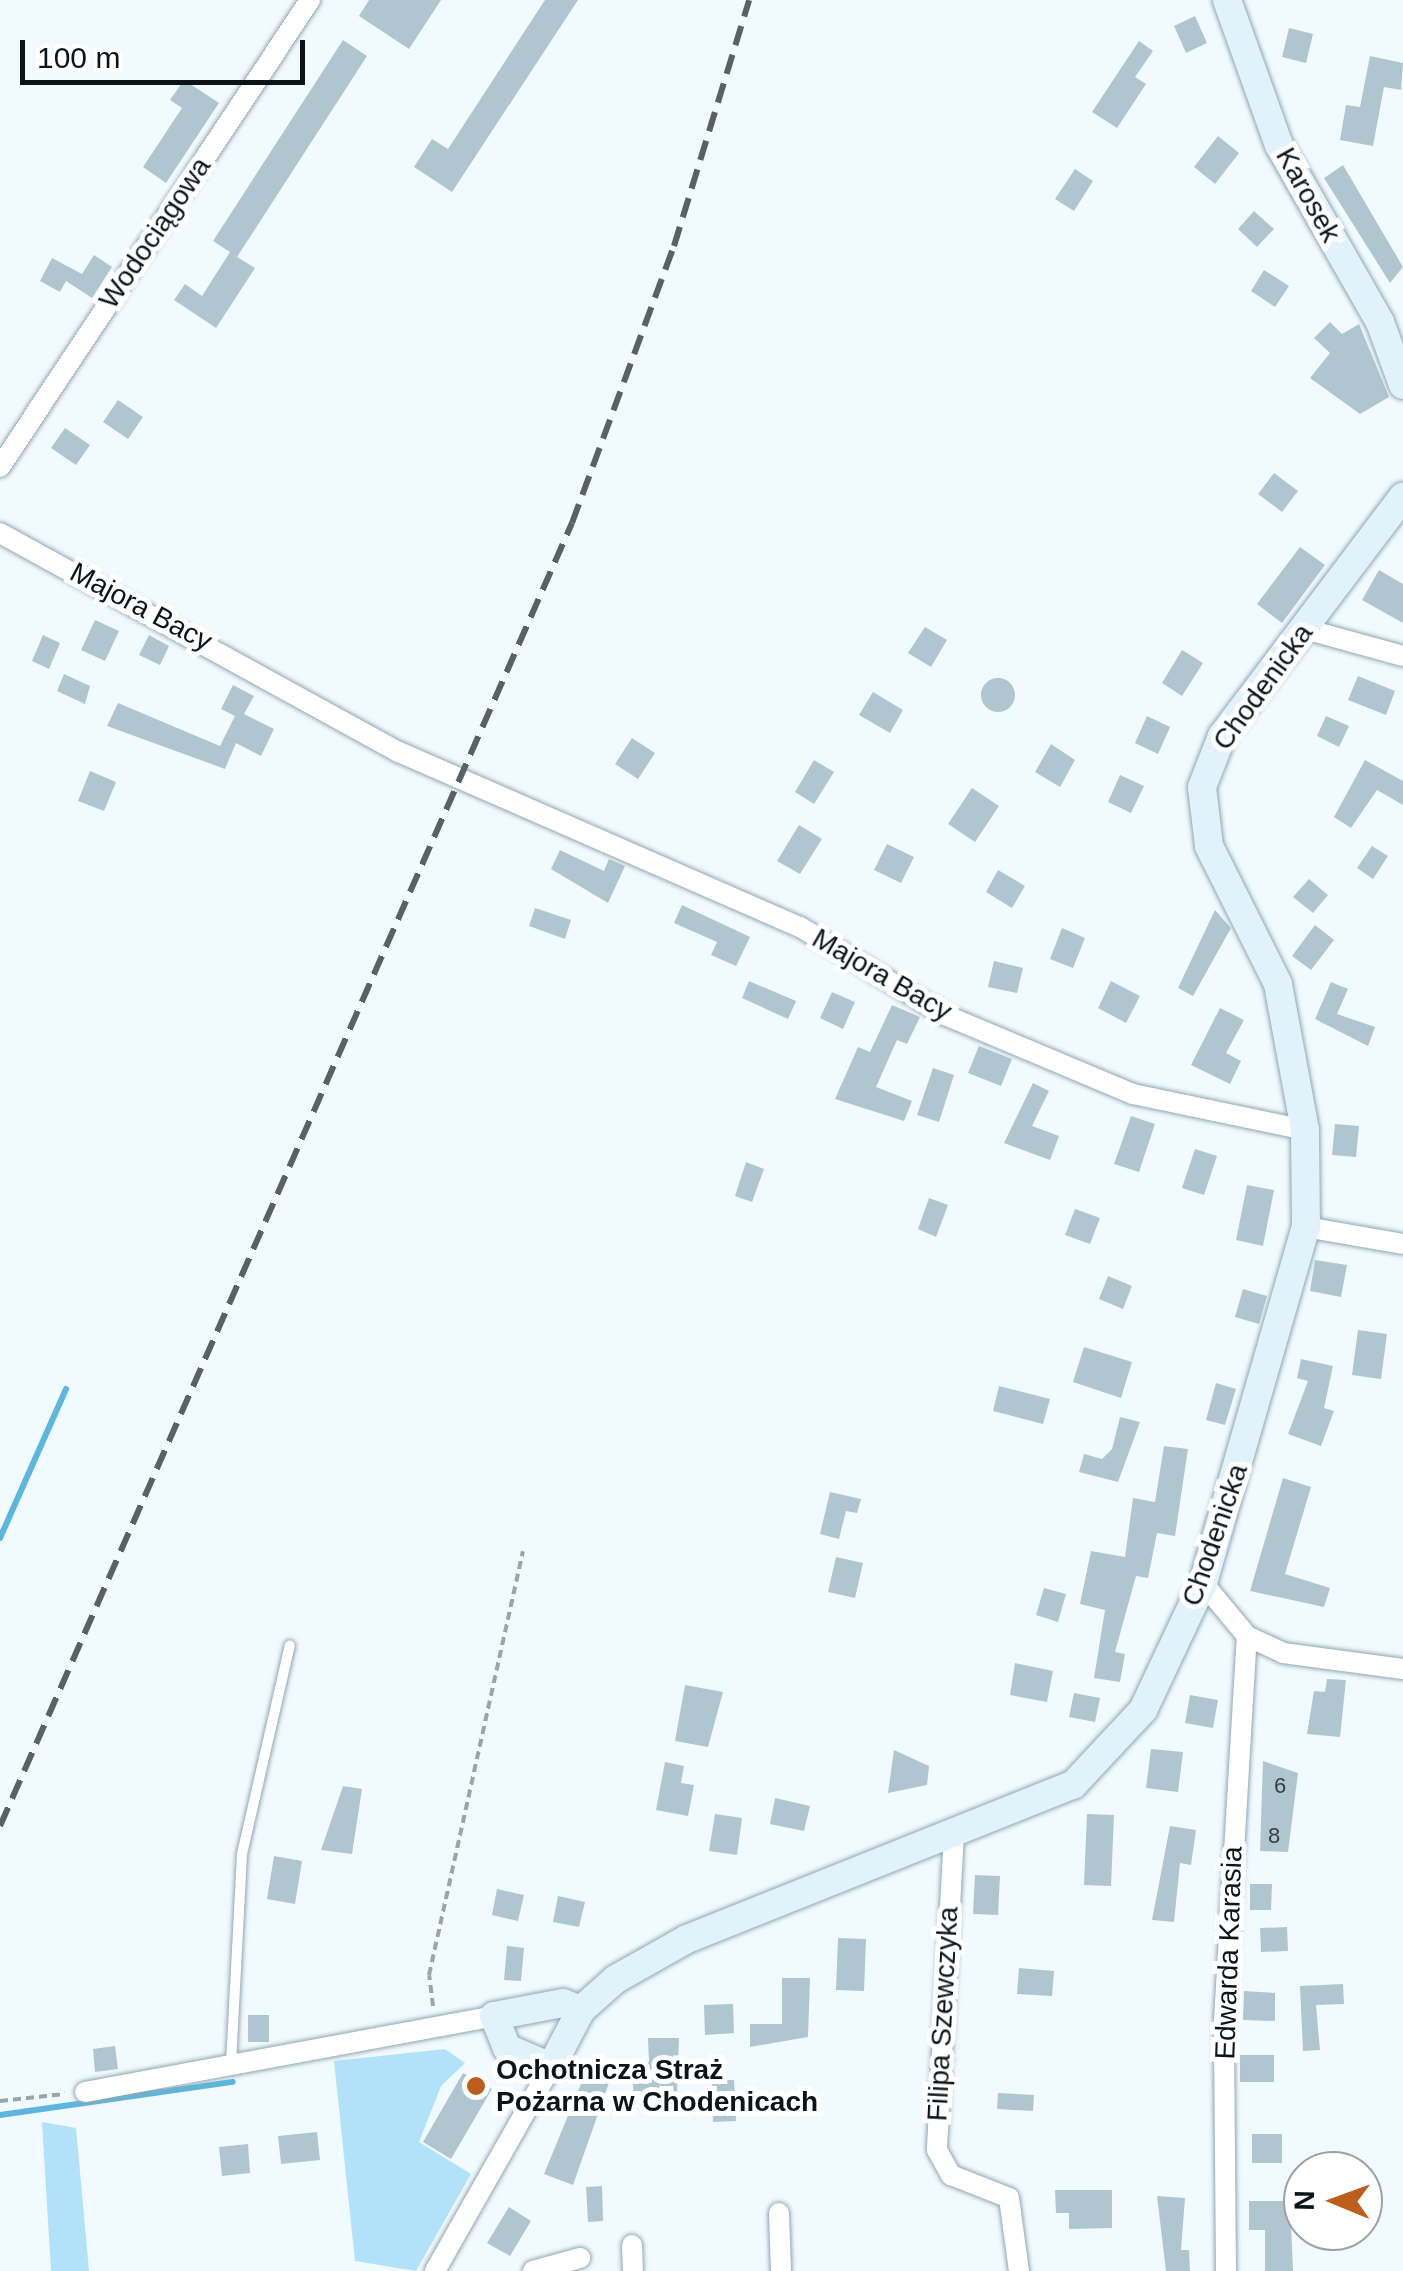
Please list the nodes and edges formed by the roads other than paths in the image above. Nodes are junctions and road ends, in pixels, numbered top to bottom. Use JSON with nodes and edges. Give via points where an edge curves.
{"nodes":[{"id":1,"x":310,"y":0,"type":"edge"},
{"id":2,"x":1227,"y":0,"type":"edge"},
{"id":3,"x":1403,"y":385,"type":"edge"},
{"id":4,"x":0,"y":467,"type":"edge"},
{"id":5,"x":1403,"y":497,"type":"edge"},
{"id":6,"x":0,"y":533,"type":"edge"},
{"id":7,"x":1305,"y":629,"type":"junction"},
{"id":8,"x":1403,"y":656,"type":"edge"},
{"id":9,"x":1305,"y":1130,"type":"junction"},
{"id":10,"x":1306,"y":1227,"type":"junction"},
{"id":11,"x":1403,"y":1244,"type":"edge"},
{"id":12,"x":1203,"y":1584,"type":"junction"},
{"id":13,"x":1247,"y":1636,"type":"junction"},
{"id":14,"x":290,"y":1645,"type":"dead end"},
{"id":15,"x":1403,"y":1670,"type":"edge"},
{"id":16,"x":954,"y":1832,"type":"junction"},
{"id":17,"x":582,"y":2010,"type":"junction"},
{"id":18,"x":494,"y":2016,"type":"junction"},
{"id":19,"x":231,"y":2064,"type":"junction"},
{"id":20,"x":551,"y":2067,"type":"junction"},
{"id":21,"x":84,"y":2092,"type":"road end"},
{"id":22,"x":779,"y":2213,"type":"dead end"},
{"id":23,"x":632,"y":2245,"type":"dead end"},
{"id":24,"x":580,"y":2258,"type":"dead end"},
{"id":25,"x":435,"y":2271,"type":"edge"},
{"id":26,"x":533,"y":2271,"type":"edge"},
{"id":27,"x":634,"y":2271,"type":"edge"},
{"id":28,"x":781,"y":2271,"type":"edge"},
{"id":29,"x":1019,"y":2271,"type":"edge"},
{"id":30,"x":1226,"y":2271,"type":"edge"}],
"edges":[{"from":1,"to":4,"type":"street","name":"Wodociągowa"},
{"from":2,"to":3,"type":"street","name":"Karosek","via":[[1279,144],[1380,322]]},
{"from":5,"to":7,"type":"street","name":"Chodenicka"},
{"from":6,"to":9,"type":"street","name":"Majora Bacy","via":[[439,769],[800,927],[945,1015],[1133,1094]]},
{"from":7,"to":8,"type":"street"},
{"from":7,"to":9,"type":"street","name":"Chodenicka","via":[[1222,736],[1202,787],[1208,846],[1278,984]]},
{"from":9,"to":10,"type":"street","name":"Chodenicka"},
{"from":10,"to":11,"type":"street"},
{"from":10,"to":12,"type":"street","name":"Chodenicka"},
{"from":12,"to":13,"type":"street"},
{"from":12,"to":16,"type":"street","name":"Chodenicka","via":[[1143,1710],[1108,1754],[1073,1784]]},
{"from":13,"to":15,"type":"street","via":[[1282,1653]]},
{"from":13,"to":30,"type":"street","name":"Edwarda Karasia","via":[[1224,2020]]},
{"from":14,"to":19,"type":"lane","via":[[242,1854]]},
{"from":16,"to":17,"type":"street","name":"Chodenicka","via":[[687,1939]]},
{"from":16,"to":29,"type":"street","name":"Filipa Szewczyka","via":[[937,2150],[951,2175],[1009,2198]]},
{"from":17,"to":18,"type":"street","via":[[563,2003]]},
{"from":17,"to":20,"type":"street","name":"Chodenicka"},
{"from":18,"to":19,"type":"street"},
{"from":18,"to":20,"type":"street","via":[[507,2048]]},
{"from":19,"to":21,"type":"street"},
{"from":20,"to":25,"type":"street","name":"Chodenicka"},
{"from":22,"to":28,"type":"street"},
{"from":23,"to":27,"type":"street"},
{"from":24,"to":26,"type":"street"}]}
